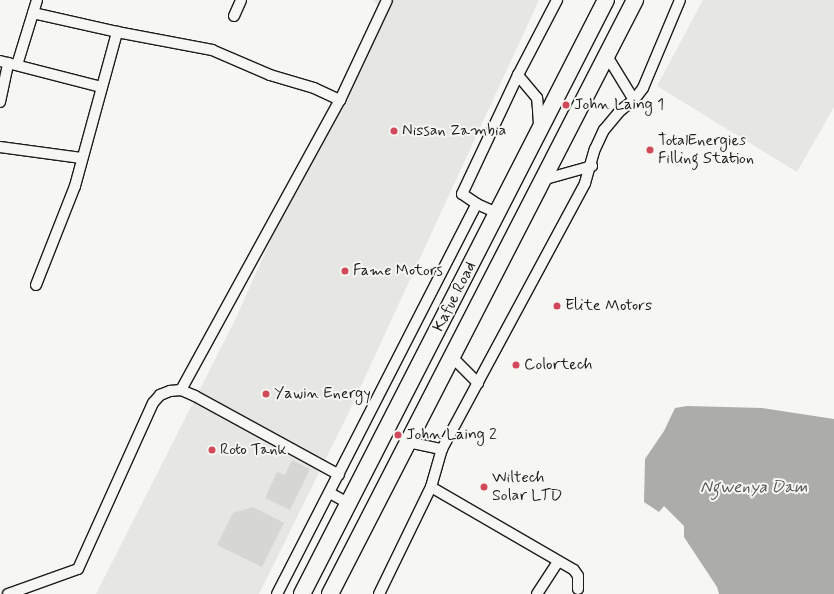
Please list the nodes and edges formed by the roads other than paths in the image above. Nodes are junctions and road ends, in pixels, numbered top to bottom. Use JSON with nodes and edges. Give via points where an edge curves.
{"nodes":[{"id":1,"x":37,"y":0,"type":"edge"},
{"id":2,"x":241,"y":0,"type":"edge"},
{"id":3,"x":387,"y":0,"type":"edge"},
{"id":4,"x":557,"y":0,"type":"edge"},
{"id":5,"x":606,"y":0,"type":"edge"},
{"id":6,"x":635,"y":0,"type":"edge"},
{"id":7,"x":680,"y":0,"type":"edge"},
{"id":8,"x":33,"y":13,"type":"junction"},
{"id":9,"x":234,"y":16,"type":"dead end"},
{"id":10,"x":117,"y":32,"type":"junction"},
{"id":11,"x":607,"y":56,"type":"junction"},
{"id":12,"x":8,"y":63,"type":"edge"},
{"id":13,"x":518,"y":75,"type":"junction"},
{"id":14,"x":101,"y":87,"type":"junction"},
{"id":15,"x":340,"y":100,"type":"junction"},
{"id":16,"x":634,"y":100,"type":"junction"},
{"id":17,"x":0,"y":102,"type":"edge"},
{"id":18,"x":539,"y":132,"type":"junction"},
{"id":19,"x":0,"y":147,"type":"edge"},
{"id":20,"x":81,"y":158,"type":"junction"},
{"id":21,"x":592,"y":166,"type":"junction"},
{"id":22,"x":542,"y":180,"type":"junction"},
{"id":23,"x":477,"y":204,"type":"junction"},
{"id":24,"x":497,"y":213,"type":"junction"},
{"id":25,"x":36,"y":285,"type":"dead end"},
{"id":26,"x":452,"y":357,"type":"junction"},
{"id":27,"x":478,"y":383,"type":"junction"},
{"id":28,"x":181,"y":390,"type":"junction"},
{"id":29,"x":408,"y":442,"type":"junction"},
{"id":30,"x":442,"y":448,"type":"junction"},
{"id":31,"x":339,"y":475,"type":"junction"},
{"id":32,"x":431,"y":486,"type":"junction"},
{"id":33,"x":330,"y":493,"type":"junction"},
{"id":34,"x":350,"y":504,"type":"junction"},
{"id":35,"x":558,"y":562,"type":"junction"},
{"id":36,"x":578,"y":589,"type":"dead end"},
{"id":37,"x":8,"y":594,"type":"edge"},
{"id":38,"x":277,"y":594,"type":"edge"},
{"id":39,"x":302,"y":594,"type":"edge"},
{"id":40,"x":330,"y":594,"type":"edge"},
{"id":41,"x":380,"y":594,"type":"edge"},
{"id":42,"x":537,"y":594,"type":"edge"}],
"edges":[{"from":1,"to":8,"type":"street"},
{"from":2,"to":9,"type":"street"},
{"from":3,"to":15,"type":"street"},
{"from":4,"to":13,"type":"street"},
{"from":5,"to":18,"type":"main road","name":"Kafue Road"},
{"from":6,"to":11,"type":"main road","name":"Kafue Road"},
{"from":7,"to":16,"type":"street","via":[[643,88]]},
{"from":8,"to":10,"type":"street"},
{"from":8,"to":12,"type":"street"},
{"from":10,"to":14,"type":"street"},
{"from":10,"to":15,"type":"street","via":[[212,50],[270,75],[314,88]]},
{"from":11,"to":16,"type":"street"},
{"from":11,"to":22,"type":"main road","name":"Kafue Road"},
{"from":12,"to":14,"type":"street"},
{"from":12,"to":17,"type":"street"},
{"from":13,"to":18,"type":"street","via":[[537,98]]},
{"from":13,"to":23,"type":"street","via":[[462,194]]},
{"from":14,"to":20,"type":"street"},
{"from":15,"to":28,"type":"street"},
{"from":16,"to":21,"type":"street","via":[[621,110],[604,130],[595,148]]},
{"from":18,"to":24,"type":"main road","name":"Kafue Road"},
{"from":19,"to":20,"type":"street"},
{"from":20,"to":25,"type":"street","via":[[75,186]]},
{"from":21,"to":22,"type":"street"},
{"from":21,"to":27,"type":"street"},
{"from":22,"to":26,"type":"main road","name":"Kafue Road"},
{"from":23,"to":24,"type":"street"},
{"from":23,"to":31,"type":"street"},
{"from":24,"to":34,"type":"main road","name":"Kafue Road"},
{"from":26,"to":27,"type":"street"},
{"from":26,"to":29,"type":"main road","name":"Kafue Road"},
{"from":27,"to":30,"type":"street"},
{"from":28,"to":31,"type":"street"},
{"from":28,"to":37,"type":"street","via":[[160,395],[153,403],[78,569]]},
{"from":29,"to":30,"type":"street"},
{"from":29,"to":40,"type":"main road","name":"Kafue Road"},
{"from":30,"to":32,"type":"street"},
{"from":31,"to":33,"type":"street"},
{"from":32,"to":35,"type":"street"},
{"from":32,"to":41,"type":"street"},
{"from":33,"to":34,"type":"street"},
{"from":33,"to":38,"type":"street"},
{"from":34,"to":39,"type":"main road","name":"Kafue Road"},
{"from":35,"to":36,"type":"street","via":[[576,573]]},
{"from":35,"to":42,"type":"street"}]}
